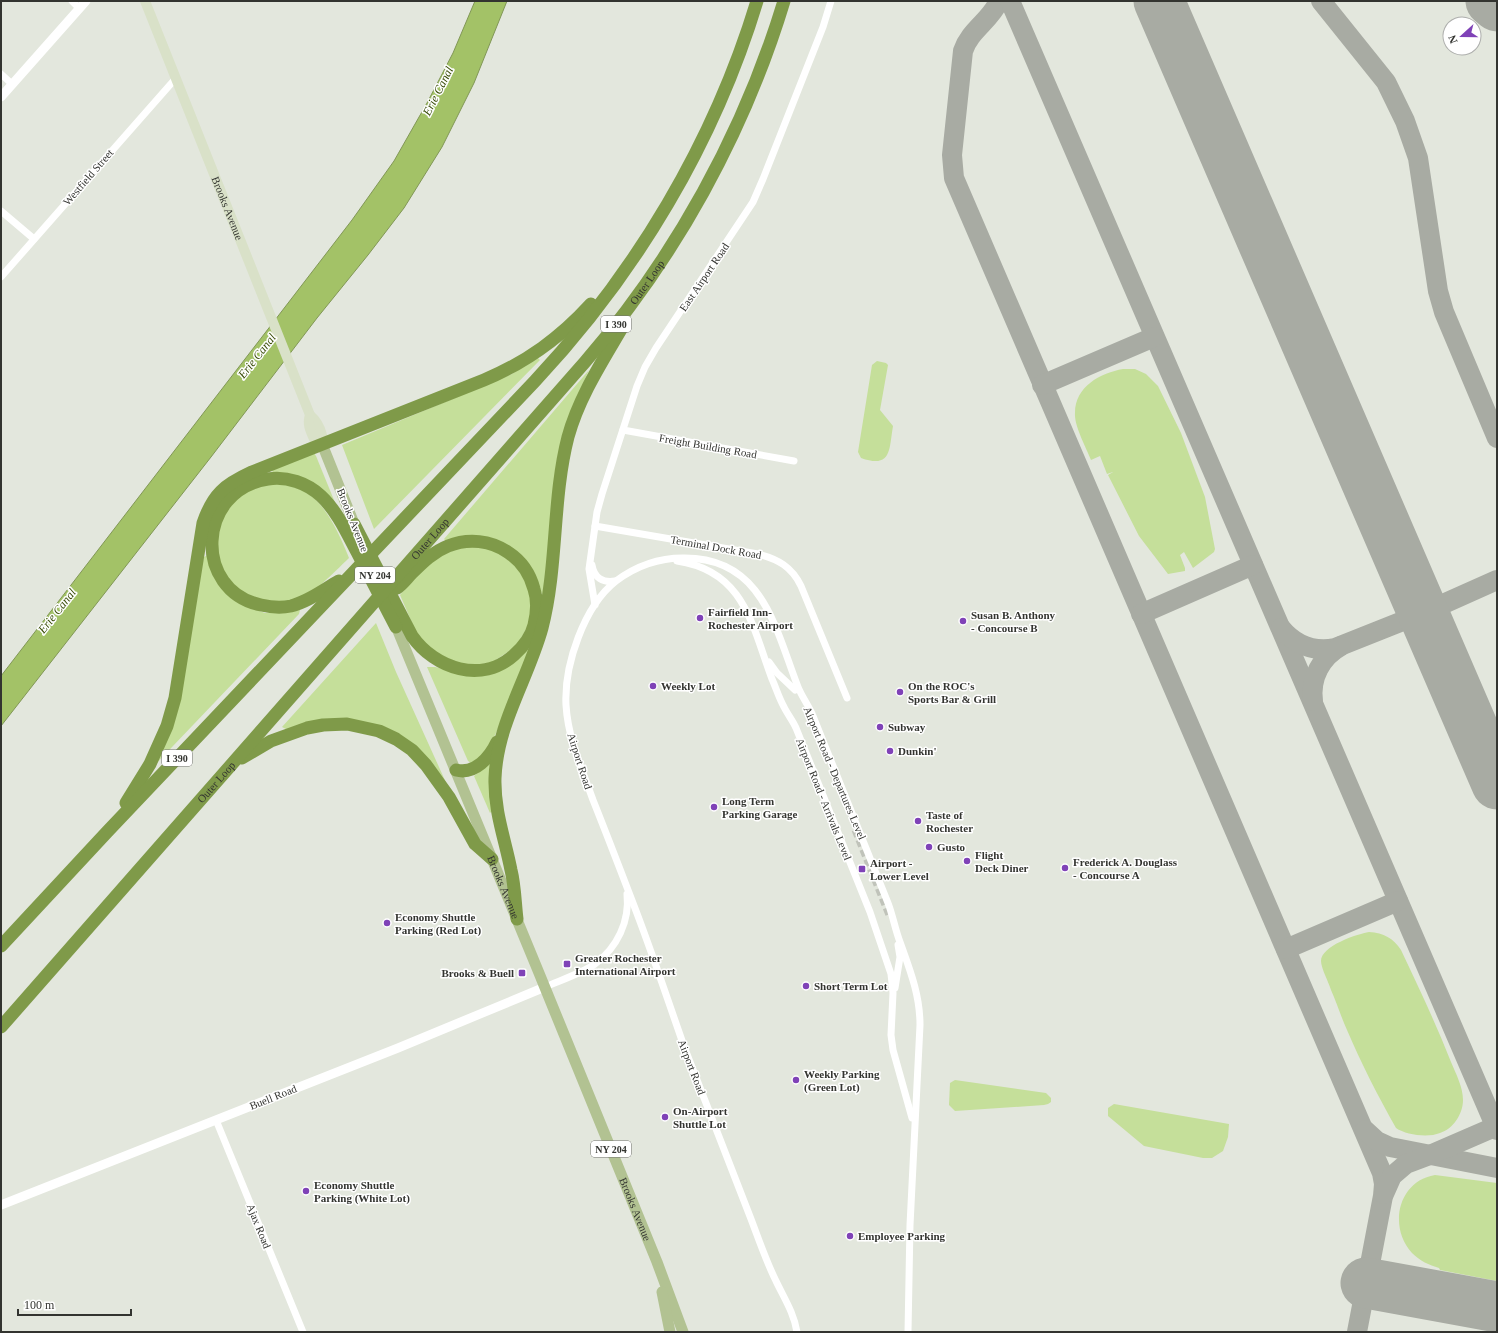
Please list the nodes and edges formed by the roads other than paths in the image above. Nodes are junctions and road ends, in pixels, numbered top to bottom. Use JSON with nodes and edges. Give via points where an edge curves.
{"nodes":[{"id":1,"x":72,"y":1,"type":"edge"},
{"id":2,"x":145,"y":1,"type":"edge"},
{"id":3,"x":757,"y":1,"type":"edge"},
{"id":4,"x":784,"y":1,"type":"edge"},
{"id":5,"x":831,"y":1,"type":"edge"},
{"id":6,"x":83,"y":5,"type":"edge"},
{"id":7,"x":1,"y":74,"type":"edge"},
{"id":8,"x":176,"y":78,"type":"junction"},
{"id":9,"x":12,"y":84,"type":"junction"},
{"id":10,"x":1,"y":96,"type":"edge"},
{"id":11,"x":1,"y":211,"type":"edge"},
{"id":12,"x":653,"y":228,"type":"junction"},
{"id":13,"x":34,"y":239,"type":"junction"},
{"id":14,"x":667,"y":253,"type":"junction"},
{"id":15,"x":1,"y":277,"type":"edge"},
{"id":16,"x":623,"y":430,"type":"junction"},
{"id":17,"x":322,"y":443,"type":"junction"},
{"id":18,"x":794,"y":461,"type":"dead end"},
{"id":19,"x":595,"y":526,"type":"junction"},
{"id":20,"x":350,"y":528,"type":"junction"},
{"id":21,"x":591,"y":556,"type":"junction"},
{"id":22,"x":661,"y":560,"type":"junction"},
{"id":23,"x":355,"y":570,"type":"junction"},
{"id":24,"x":618,"y":580,"type":"junction"},
{"id":25,"x":375,"y":601,"type":"junction"},
{"id":26,"x":595,"y":605,"type":"junction"},
{"id":27,"x":399,"y":623,"type":"junction"},
{"id":28,"x":759,"y":641,"type":"junction"},
{"id":29,"x":796,"y":689,"type":"junction"},
{"id":30,"x":846,"y":698,"type":"dead end"},
{"id":31,"x":506,"y":721,"type":"junction"},
{"id":32,"x":233,"y":763,"type":"junction"},
{"id":33,"x":456,"y":770,"type":"junction"},
{"id":34,"x":107,"y":832,"type":"junction"},
{"id":35,"x":492,"y":859,"type":"junction"},
{"id":36,"x":623,"y":879,"type":"junction"},
{"id":37,"x":517,"y":919,"type":"junction"},
{"id":38,"x":899,"y":941,"type":"junction"},
{"id":39,"x":1,"y":946,"type":"edge"},
{"id":40,"x":545,"y":988,"type":"junction"},
{"id":41,"x":892,"y":1006,"type":"junction"},
{"id":42,"x":1,"y":1027,"type":"edge"},
{"id":43,"x":216,"y":1120,"type":"junction"},
{"id":44,"x":913,"y":1134,"type":"junction"},
{"id":45,"x":1,"y":1205,"type":"edge"},
{"id":46,"x":657,"y":1262,"type":"junction"},
{"id":47,"x":303,"y":1332,"type":"edge"},
{"id":48,"x":670,"y":1332,"type":"edge"},
{"id":49,"x":683,"y":1332,"type":"edge"},
{"id":50,"x":796,"y":1332,"type":"edge"},
{"id":51,"x":908,"y":1332,"type":"edge"}],
"edges":[{"from":1,"to":6,"type":"street"},
{"from":2,"to":8,"type":"main road","name":"Brooks Avenue"},
{"from":3,"to":12,"type":"highway","number":"I 390","via":[[717,107],[684,175]]},
{"from":4,"to":14,"type":"highway","name":"Outer Loop","number":"I 390","via":[[740,120]]},
{"from":5,"to":16,"type":"street","name":"East Airport Road","via":[[758,192],[745,216],[649,361],[639,380]]},
{"from":6,"to":9,"type":"street"},
{"from":7,"to":9,"type":"street"},
{"from":8,"to":13,"type":"street","name":"Westfield Street"},
{"from":8,"to":17,"type":"main road","name":"Brooks Avenue","via":[[310,415],[315,419],[320,431]]},
{"from":9,"to":10,"type":"street"},
{"from":11,"to":13,"type":"street"},
{"from":12,"to":17,"type":"highway","via":[[580,316],[534,355],[493,376]]},
{"from":12,"to":23,"type":"highway","number":"I 390","via":[[610,291],[562,351]]},
{"from":13,"to":15,"type":"street","name":"Westfield Street"},
{"from":14,"to":25,"type":"highway","name":"Outer Loop","number":"I 390","via":[[594,352]]},
{"from":14,"to":31,"type":"highway","via":[[593,377],[575,416],[564,461],[544,621]]},
{"from":16,"to":18,"type":"street","name":"Freight Building Road"},
{"from":16,"to":19,"type":"street","name":"East Airport Road","via":[[602,494]]},
{"from":17,"to":20,"type":"main road","name":"Brooks Avenue"},
{"from":17,"to":34,"type":"highway","via":[[252,472],[223,488],[214,498],[203,523],[175,698],[167,726],[141,781]]},
{"from":19,"to":21,"type":"street","name":"East Airport Road"},
{"from":19,"to":30,"type":"street","name":"Terminal Dock Road","via":[[758,554],[783,563],[795,575],[801,586]]},
{"from":20,"to":23,"type":"highway","via":[[313,490],[290,480],[269,479],[247,486],[226,502],[214,525],[211,547],[217,569],[230,588],[247,601],[269,607],[301,603]]},
{"from":20,"to":27,"type":"highway"},
{"from":21,"to":24,"type":"street","name":"East Airport Road","via":[[593,571],[601,581]]},
{"from":21,"to":26,"type":"street","name":"East Airport Road","via":[[589,569]]},
{"from":22,"to":24,"type":"street","name":"Airport Road","via":[[636,569]]},
{"from":22,"to":28,"type":"street","name":"Airport Road - Arrivals Level","via":[[675,560],[695,565],[723,580],[743,603]]},
{"from":22,"to":29,"type":"street","name":"Airport Road - Departures Level","via":[[690,558],[716,563],[739,575],[760,595],[773,619]]},
{"from":23,"to":34,"type":"highway","number":"I 390"},
{"from":24,"to":26,"type":"street","name":"Airport Road","via":[[604,592]]},
{"from":25,"to":27,"type":"highway","via":[[400,586],[432,554],[467,541],[492,544],[510,554],[526,571],[535,592],[536,616],[525,643],[507,661],[484,670],[461,670],[436,660]]},
{"from":25,"to":32,"type":"highway","name":"Outer Loop","number":"I 390"},
{"from":26,"to":36,"type":"street","name":"Airport Road","via":[[581,631],[572,656],[567,683],[566,711],[577,756]]},
{"from":27,"to":33,"type":"main road","name":"Brooks Avenue","number":"NY 204"},
{"from":28,"to":29,"type":"street","name":"Airport Road - Arrivals Level","via":[[775,671]]},
{"from":28,"to":41,"type":"street","name":"Airport Road - Arrivals Level","via":[[779,696],[796,728],[870,912],[890,974]]},
{"from":29,"to":38,"type":"street","name":"Airport Road - Departures Level","via":[[812,712],[888,903]]},
{"from":31,"to":33,"type":"highway","via":[[493,750],[484,761],[470,769]]},
{"from":31,"to":37,"type":"highway","via":[[497,758],[495,794],[500,828],[512,870]]},
{"from":32,"to":35,"type":"highway","via":[[271,741],[307,728],[347,724],[379,731],[412,750],[426,765],[449,797],[475,844]]},
{"from":32,"to":42,"type":"highway","name":"Outer Loop","number":"I 390"},
{"from":33,"to":35,"type":"main road","name":"Brooks Avenue","number":"NY 204"},
{"from":34,"to":39,"type":"highway","number":"I 390"},
{"from":35,"to":37,"type":"main road","name":"Brooks Avenue","number":"NY 204"},
{"from":36,"to":40,"type":"street","name":"Airport Road","via":[[627,898],[626,915],[614,945],[591,967]]},
{"from":36,"to":50,"type":"street","name":"Airport Road","via":[[712,1119],[773,1275],[794,1319]]},
{"from":37,"to":40,"type":"main road","name":"Brooks Avenue","number":"NY 204"},
{"from":38,"to":41,"type":"street","name":"Airport Road - Arrivals Level","via":[[900,957]]},
{"from":38,"to":44,"type":"street","name":"Airport Road - Departures Level","via":[[911,971],[919,1005],[920,1031]]},
{"from":40,"to":43,"type":"street","name":"Buell Road"},
{"from":40,"to":46,"type":"main road","name":"Brooks Avenue","number":"NY 204"},
{"from":41,"to":44,"type":"street","name":"Airport Road - Arrivals Level","via":[[892,1043],[908,1101]]},
{"from":43,"to":45,"type":"street","name":"Buell Road"},
{"from":43,"to":47,"type":"street","name":"Ajax Road"},
{"from":44,"to":51,"type":"street"},
{"from":46,"to":48,"type":"main road"},
{"from":46,"to":49,"type":"main road","name":"Brooks Avenue","number":"NY 204"}]}
